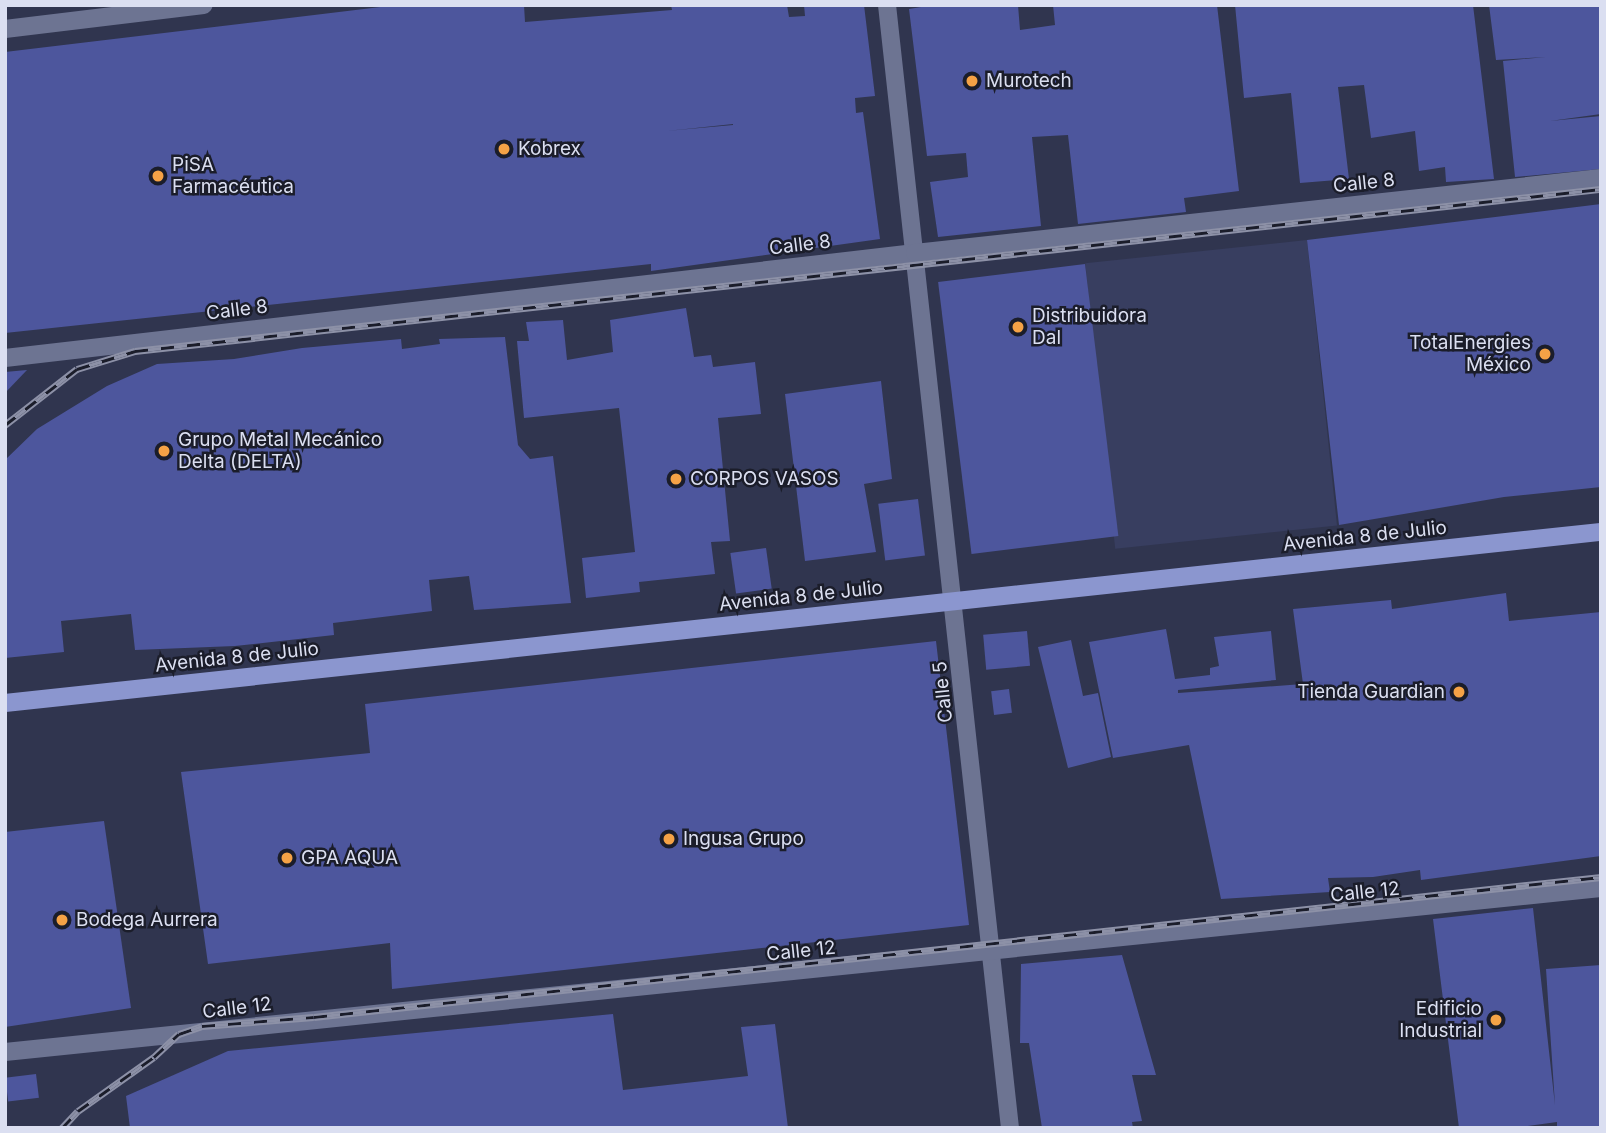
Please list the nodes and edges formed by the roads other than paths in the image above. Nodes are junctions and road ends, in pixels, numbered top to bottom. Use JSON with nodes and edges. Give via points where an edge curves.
{"nodes":[{"id":1,"x":204,"y":5,"type":"edge"},
{"id":2,"x":887,"y":5,"type":"edge"},
{"id":3,"x":5,"y":29,"type":"edge"},
{"id":4,"x":1601,"y":178,"type":"edge"},
{"id":5,"x":915,"y":253,"type":"junction"},
{"id":6,"x":5,"y":358,"type":"edge"},
{"id":7,"x":1601,"y":532,"type":"edge"},
{"id":8,"x":954,"y":600,"type":"junction"},
{"id":9,"x":5,"y":703,"type":"edge"},
{"id":10,"x":1601,"y":888,"type":"edge"},
{"id":11,"x":993,"y":953,"type":"junction"},
{"id":12,"x":5,"y":1052,"type":"edge"},
{"id":13,"x":1010,"y":1128,"type":"edge"}],
"edges":[{"from":1,"to":3,"type":"street"},
{"from":2,"to":5,"type":"street","name":"Calle 5"},
{"from":4,"to":5,"type":"street","name":"Calle 8"},
{"from":5,"to":6,"type":"street","name":"Calle 8"},
{"from":5,"to":8,"type":"street","name":"Calle 5"},
{"from":7,"to":8,"type":"main road","name":"Avenida 8 de Julio"},
{"from":8,"to":9,"type":"main road","name":"Avenida 8 de Julio"},
{"from":8,"to":11,"type":"street","name":"Calle 5"},
{"from":10,"to":11,"type":"street","name":"Calle 12"},
{"from":11,"to":12,"type":"street","name":"Calle 12"},
{"from":11,"to":13,"type":"street","name":"Calle 5"}]}
